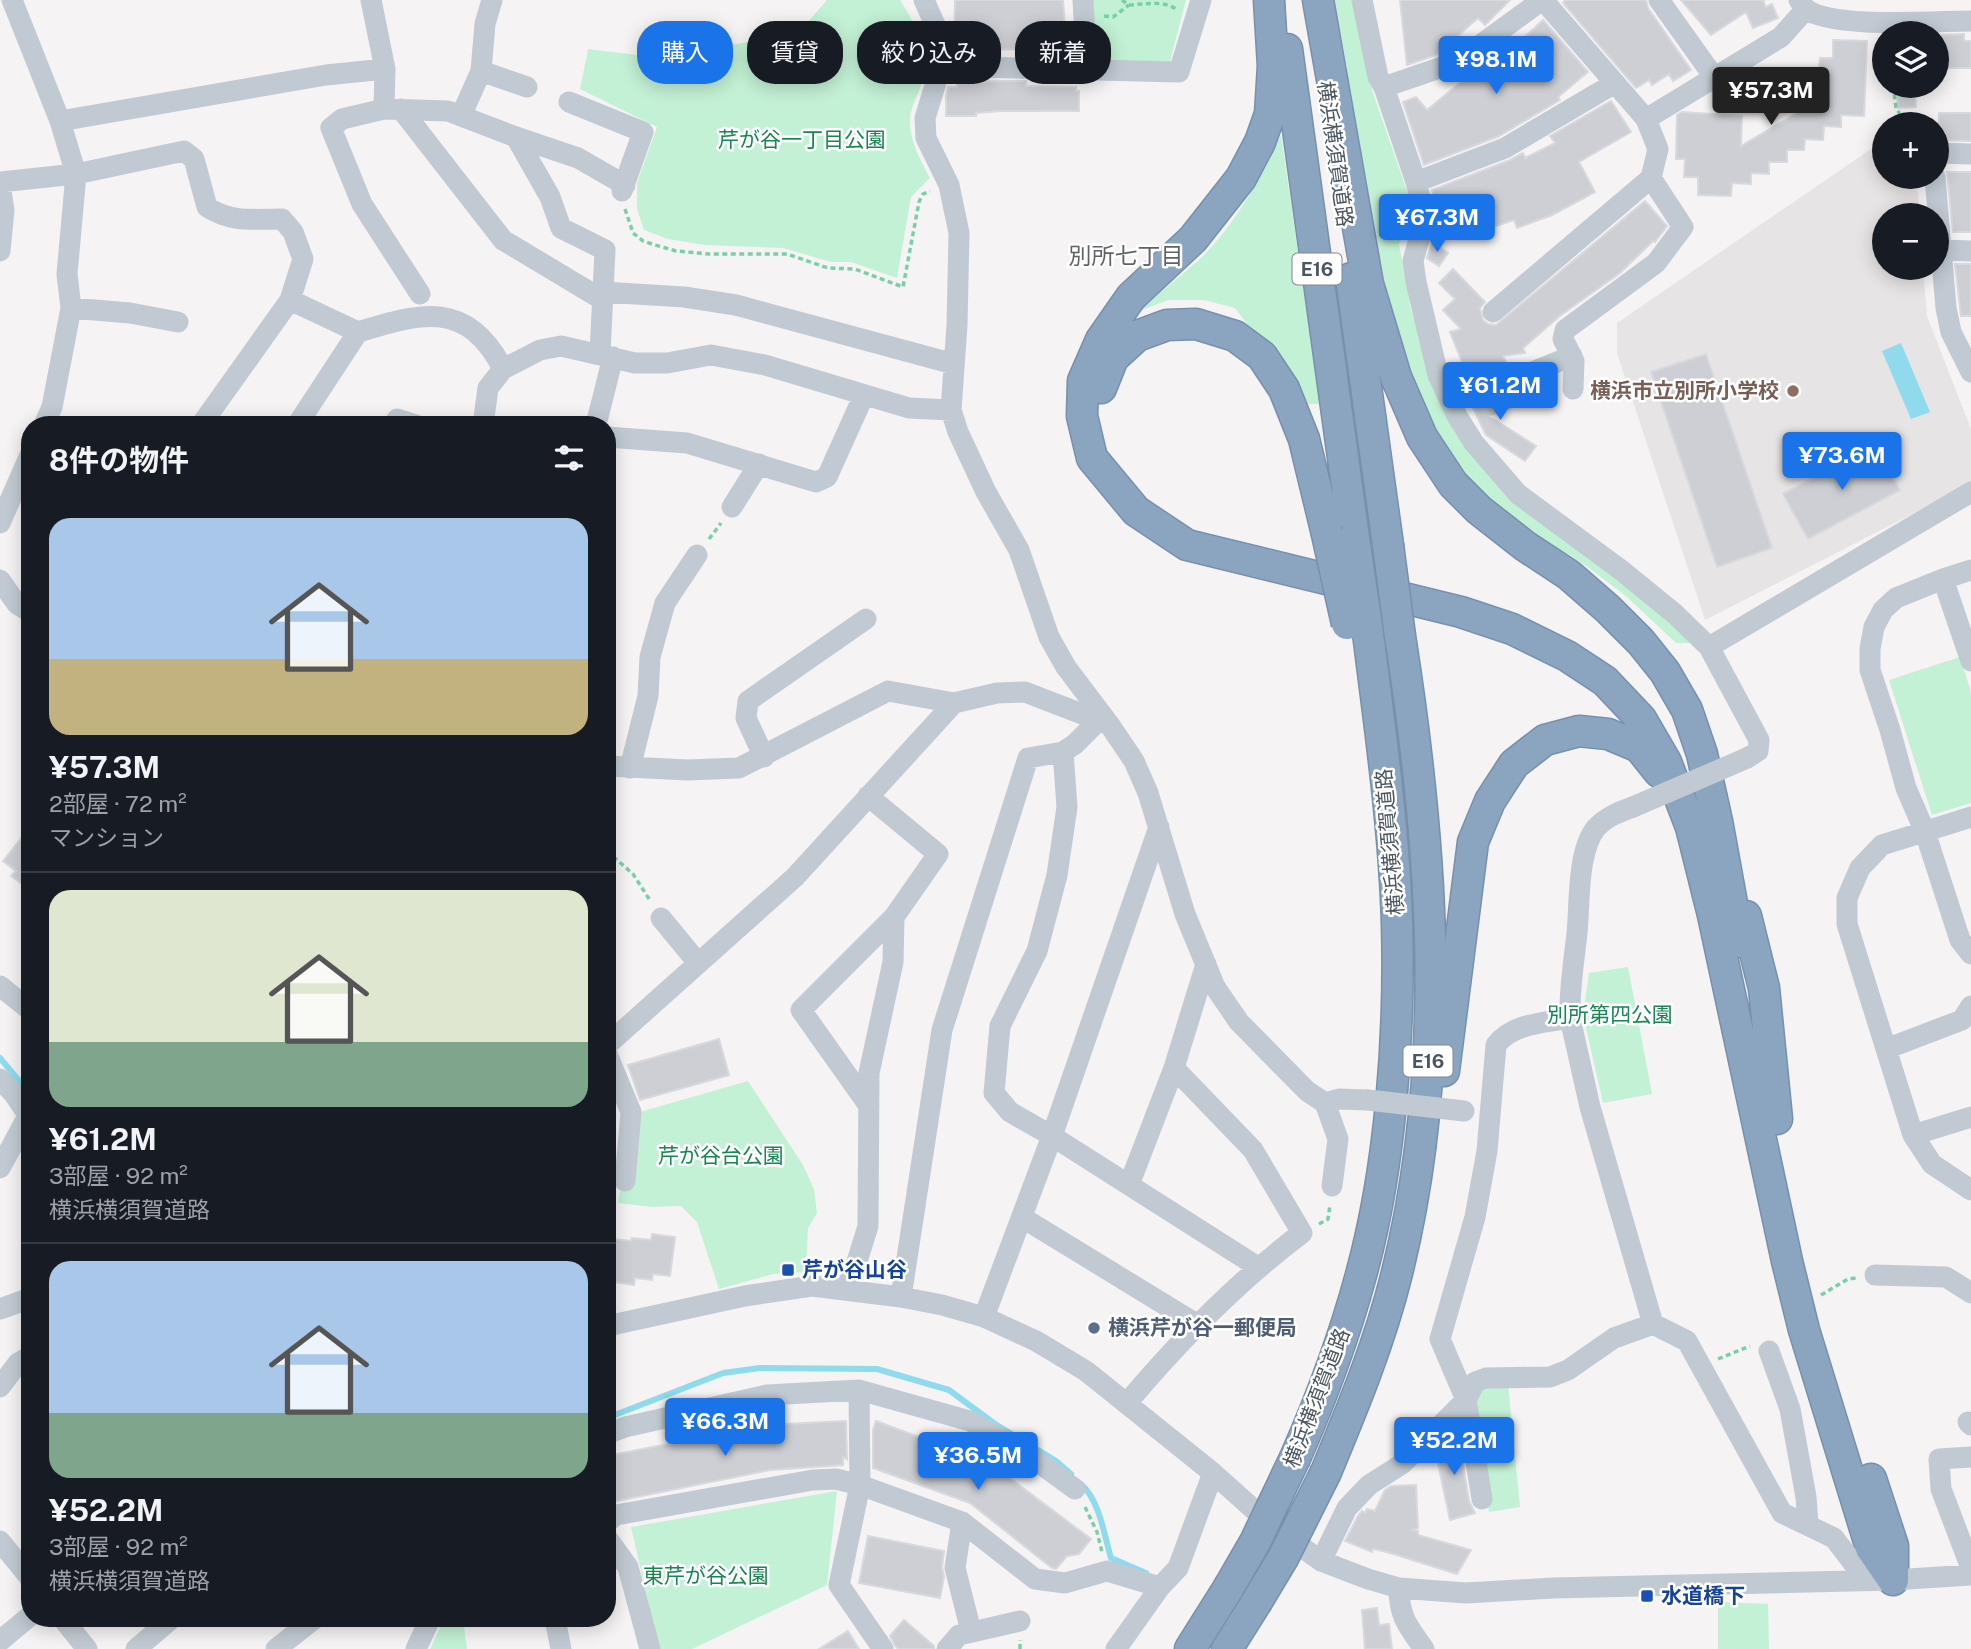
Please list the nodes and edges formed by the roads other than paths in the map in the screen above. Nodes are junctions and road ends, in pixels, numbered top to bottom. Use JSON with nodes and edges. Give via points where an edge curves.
{"nodes":[{"id":1,"x":12,"y":0,"type":"edge"},
{"id":2,"x":371,"y":0,"type":"edge"},
{"id":3,"x":492,"y":0,"type":"edge"},
{"id":4,"x":924,"y":0,"type":"edge"},
{"id":5,"x":1083,"y":0,"type":"edge"},
{"id":6,"x":1269,"y":0,"type":"edge"},
{"id":7,"x":1280,"y":0,"type":"edge"},
{"id":8,"x":1315,"y":0,"type":"edge"},
{"id":9,"x":1362,"y":0,"type":"edge"},
{"id":10,"x":1543,"y":0,"type":"edge"},
{"id":11,"x":1659,"y":0,"type":"edge"},
{"id":12,"x":1802,"y":5,"type":"edge"},
{"id":13,"x":1199,"y":7,"type":"edge"},
{"id":14,"x":1961,"y":14,"type":"edge"},
{"id":15,"x":933,"y":21,"type":"edge"},
{"id":16,"x":1084,"y":21,"type":"edge"},
{"id":17,"x":385,"y":69,"type":"junction"},
{"id":18,"x":481,"y":71,"type":"junction"},
{"id":19,"x":1111,"y":71,"type":"edge"},
{"id":20,"x":1714,"y":77,"type":"junction"},
{"id":21,"x":1381,"y":82,"type":"junction"},
{"id":22,"x":1615,"y":83,"type":"junction"},
{"id":23,"x":935,"y":84,"type":"edge"},
{"id":24,"x":527,"y":87,"type":"dead end"},
{"id":25,"x":569,"y":102,"type":"dead end"},
{"id":26,"x":392,"y":109,"type":"junction"},
{"id":27,"x":461,"y":116,"type":"junction"},
{"id":28,"x":1646,"y":119,"type":"junction"},
{"id":29,"x":60,"y":121,"type":"junction"},
{"id":30,"x":516,"y":137,"type":"junction"},
{"id":31,"x":1949,"y":153,"type":"edge"},
{"id":32,"x":1971,"y":154,"type":"edge"},
{"id":33,"x":76,"y":174,"type":"junction"},
{"id":34,"x":1651,"y":178,"type":"junction"},
{"id":35,"x":1416,"y":182,"type":"junction"},
{"id":36,"x":0,"y":183,"type":"edge"},
{"id":37,"x":1949,"y":250,"type":"edge"},
{"id":38,"x":0,"y":251,"type":"edge"},
{"id":39,"x":1971,"y":251,"type":"edge"},
{"id":40,"x":1944,"y":280,"type":"edge"},
{"id":41,"x":419,"y":294,"type":"dead end"},
{"id":42,"x":603,"y":296,"type":"junction"},
{"id":43,"x":290,"y":300,"type":"junction"},
{"id":44,"x":71,"y":308,"type":"junction"},
{"id":45,"x":1493,"y":312,"type":"dead end"},
{"id":46,"x":178,"y":322,"type":"dead end"},
{"id":47,"x":358,"y":332,"type":"junction"},
{"id":48,"x":1966,"y":352,"type":"edge"},
{"id":49,"x":606,"y":355,"type":"junction"},
{"id":50,"x":1572,"y":356,"type":"junction"},
{"id":51,"x":954,"y":364,"type":"junction"},
{"id":52,"x":503,"y":369,"type":"junction"},
{"id":53,"x":1971,"y":372,"type":"edge"},
{"id":54,"x":1438,"y":375,"type":"junction"},
{"id":55,"x":1573,"y":389,"type":"dead end"},
{"id":56,"x":864,"y":394,"type":"junction"},
{"id":57,"x":951,"y":410,"type":"junction"},
{"id":58,"x":48,"y":416,"type":"edge"},
{"id":59,"x":207,"y":416,"type":"edge"},
{"id":60,"x":303,"y":416,"type":"edge"},
{"id":61,"x":484,"y":416,"type":"edge"},
{"id":62,"x":597,"y":416,"type":"edge"},
{"id":63,"x":616,"y":438,"type":"edge"},
{"id":64,"x":759,"y":464,"type":"junction"},
{"id":65,"x":15,"y":490,"type":"edge"},
{"id":66,"x":1971,"y":492,"type":"edge"},
{"id":67,"x":732,"y":507,"type":"road end"},
{"id":68,"x":0,"y":523,"type":"edge"},
{"id":69,"x":1340,"y":534,"type":"junction"},
{"id":70,"x":697,"y":555,"type":"road end"},
{"id":71,"x":1971,"y":570,"type":"edge"},
{"id":72,"x":1943,"y":579,"type":"junction"},
{"id":73,"x":0,"y":580,"type":"edge"},
{"id":74,"x":21,"y":606,"type":"edge"},
{"id":75,"x":866,"y":619,"type":"dead end"},
{"id":76,"x":1709,"y":647,"type":"junction"},
{"id":77,"x":1971,"y":661,"type":"edge"},
{"id":78,"x":954,"y":703,"type":"junction"},
{"id":79,"x":1103,"y":716,"type":"junction"},
{"id":80,"x":1063,"y":752,"type":"junction"},
{"id":81,"x":764,"y":757,"type":"junction"},
{"id":82,"x":616,"y":767,"type":"edge"},
{"id":83,"x":630,"y":768,"type":"junction"},
{"id":84,"x":869,"y":796,"type":"junction"},
{"id":85,"x":1971,"y":817,"type":"edge"},
{"id":86,"x":1704,"y":824,"type":"junction"},
{"id":87,"x":1159,"y":827,"type":"junction"},
{"id":88,"x":1925,"y":832,"type":"junction"},
{"id":89,"x":894,"y":917,"type":"junction"},
{"id":90,"x":661,"y":918,"type":"road end"},
{"id":91,"x":1971,"y":954,"type":"edge"},
{"id":92,"x":698,"y":963,"type":"junction"},
{"id":93,"x":1206,"y":964,"type":"junction"},
{"id":94,"x":0,"y":986,"type":"edge"},
{"id":95,"x":21,"y":1003,"type":"edge"},
{"id":96,"x":1971,"y":1006,"type":"edge"},
{"id":97,"x":1570,"y":1018,"type":"junction"},
{"id":98,"x":616,"y":1037,"type":"edge"},
{"id":99,"x":1886,"y":1049,"type":"junction"},
{"id":100,"x":1174,"y":1068,"type":"junction"},
{"id":101,"x":616,"y":1076,"type":"edge"},
{"id":102,"x":0,"y":1079,"type":"edge"},
{"id":103,"x":1325,"y":1103,"type":"junction"},
{"id":104,"x":21,"y":1105,"type":"edge"},
{"id":105,"x":869,"y":1106,"type":"junction"},
{"id":106,"x":1489,"y":1114,"type":"junction"},
{"id":107,"x":1971,"y":1117,"type":"edge"},
{"id":108,"x":21,"y":1131,"type":"edge"},
{"id":109,"x":1913,"y":1135,"type":"junction"},
{"id":110,"x":1052,"y":1136,"type":"junction"},
{"id":111,"x":0,"y":1168,"type":"edge"},
{"id":112,"x":625,"y":1181,"type":"dead end"},
{"id":113,"x":1129,"y":1185,"type":"junction"},
{"id":114,"x":1332,"y":1186,"type":"road end"},
{"id":115,"x":1971,"y":1190,"type":"edge"},
{"id":116,"x":1411,"y":1213,"type":"junction"},
{"id":117,"x":1023,"y":1218,"type":"junction"},
{"id":118,"x":1258,"y":1267,"type":"junction"},
{"id":119,"x":1875,"y":1275,"type":"road end"},
{"id":120,"x":845,"y":1290,"type":"junction"},
{"id":121,"x":1971,"y":1293,"type":"edge"},
{"id":122,"x":901,"y":1297,"type":"junction"},
{"id":123,"x":21,"y":1301,"type":"edge"},
{"id":124,"x":0,"y":1308,"type":"edge"},
{"id":125,"x":984,"y":1317,"type":"junction"},
{"id":126,"x":616,"y":1324,"type":"edge"},
{"id":127,"x":1653,"y":1324,"type":"junction"},
{"id":128,"x":1198,"y":1325,"type":"junction"},
{"id":129,"x":1763,"y":1346,"type":"road end"},
{"id":130,"x":21,"y":1361,"type":"edge"},
{"id":131,"x":0,"y":1387,"type":"edge"},
{"id":132,"x":859,"y":1390,"type":"junction"},
{"id":133,"x":1466,"y":1399,"type":"junction"},
{"id":134,"x":1127,"y":1403,"type":"junction"},
{"id":135,"x":616,"y":1430,"type":"edge"},
{"id":136,"x":1971,"y":1457,"type":"edge"},
{"id":137,"x":1213,"y":1473,"type":"junction"},
{"id":138,"x":860,"y":1485,"type":"junction"},
{"id":139,"x":1075,"y":1489,"type":"road end"},
{"id":140,"x":1482,"y":1499,"type":"dead end"},
{"id":141,"x":616,"y":1515,"type":"edge"},
{"id":142,"x":962,"y":1522,"type":"junction"},
{"id":143,"x":1808,"y":1525,"type":"junction"},
{"id":144,"x":0,"y":1541,"type":"edge"},
{"id":145,"x":616,"y":1550,"type":"edge"},
{"id":146,"x":1321,"y":1561,"type":"junction"},
{"id":147,"x":21,"y":1567,"type":"edge"},
{"id":148,"x":1971,"y":1568,"type":"edge"},
{"id":149,"x":1971,"y":1575,"type":"edge"},
{"id":150,"x":1880,"y":1580,"type":"junction"},
{"id":151,"x":1160,"y":1587,"type":"junction"},
{"id":152,"x":1399,"y":1588,"type":"junction"},
{"id":153,"x":1020,"y":1621,"type":"dead end"},
{"id":154,"x":21,"y":1624,"type":"edge"},
{"id":155,"x":69,"y":1627,"type":"edge"},
{"id":156,"x":162,"y":1627,"type":"edge"},
{"id":157,"x":304,"y":1627,"type":"edge"},
{"id":158,"x":426,"y":1627,"type":"edge"},
{"id":159,"x":557,"y":1627,"type":"edge"},
{"id":160,"x":971,"y":1631,"type":"junction"},
{"id":161,"x":0,"y":1641,"type":"edge"},
{"id":162,"x":87,"y":1649,"type":"edge"},
{"id":163,"x":136,"y":1649,"type":"edge"},
{"id":164,"x":276,"y":1649,"type":"edge"},
{"id":165,"x":416,"y":1649,"type":"edge"},
{"id":166,"x":561,"y":1649,"type":"edge"},
{"id":167,"x":650,"y":1649,"type":"edge"},
{"id":168,"x":883,"y":1649,"type":"edge"},
{"id":169,"x":947,"y":1649,"type":"edge"},
{"id":170,"x":1116,"y":1649,"type":"edge"},
{"id":171,"x":1191,"y":1649,"type":"edge"},
{"id":172,"x":1227,"y":1649,"type":"edge"},
{"id":173,"x":1424,"y":1649,"type":"edge"}],
"edges":[{"from":1,"to":29,"type":"street"},
{"from":2,"to":17,"type":"street"},
{"from":3,"to":18,"type":"street"},
{"from":4,"to":15,"type":"street"},
{"from":5,"to":16,"type":"street"},
{"from":6,"to":86,"type":"highway","via":[[1270,114],[1260,142],[1241,178],[1193,239],[1131,297],[1101,340],[1083,381],[1082,416],[1092,458],[1136,511],[1187,545],[1461,611],[1567,656],[1605,681],[1641,719]]},
{"from":7,"to":69,"type":"highway","name":"横浜横須賀道路","number":"E16"},
{"from":8,"to":86,"type":"highway","via":[[1368,284],[1396,377],[1422,438],[1453,484],[1479,510],[1608,608],[1665,672],[1687,710],[1702,754]]},
{"from":8,"to":116,"type":"highway","name":"横浜横須賀道路","number":"E16","bridge":true,"via":[[1424,816],[1430,918],[1428,1067]]},
{"from":9,"to":21,"type":"street"},
{"from":10,"to":21,"type":"street","via":[[1457,62]]},
{"from":10,"to":22,"type":"street"},
{"from":11,"to":20,"type":"street"},
{"from":12,"to":14,"type":"street","via":[[1828,17],[1867,21]]},
{"from":12,"to":20,"type":"street","via":[[1781,37]]},
{"from":13,"to":19,"type":"street","via":[[1179,72]]},
{"from":17,"to":26,"type":"street"},
{"from":17,"to":29,"type":"street"},
{"from":18,"to":24,"type":"street"},
{"from":18,"to":27,"type":"street"},
{"from":20,"to":28,"type":"street"},
{"from":21,"to":35,"type":"street"},
{"from":22,"to":28,"type":"street"},
{"from":22,"to":35,"type":"street","via":[[1505,148]]},
{"from":23,"to":51,"type":"street","via":[[925,118],[926,138],[949,184],[959,233]]},
{"from":25,"to":30,"type":"street","via":[[643,132],[624,188],[578,158]]},
{"from":26,"to":27,"type":"street","via":[[448,111]]},
{"from":26,"to":41,"type":"street","via":[[342,119],[331,128],[362,205]]},
{"from":26,"to":42,"type":"street","via":[[503,240]]},
{"from":27,"to":30,"type":"street"},
{"from":28,"to":34,"type":"street","via":[[1658,149]]},
{"from":29,"to":33,"type":"street"},
{"from":30,"to":42,"type":"street","via":[[550,197],[561,228],[605,250]]},
{"from":31,"to":32,"type":"street"},
{"from":33,"to":36,"type":"street"},
{"from":33,"to":43,"type":"street","via":[[184,151],[194,159],[207,208],[237,220],[282,219],[293,232],[303,259]]},
{"from":33,"to":44,"type":"street","via":[[67,274]]},
{"from":34,"to":45,"type":"street"},
{"from":34,"to":50,"type":"street","via":[[1682,228],[1656,263],[1565,330],[1563,339]]},
{"from":35,"to":54,"type":"street","via":[[1425,217],[1413,261]]},
{"from":36,"to":38,"type":"street","via":[[4,210]]},
{"from":37,"to":39,"type":"street"},
{"from":40,"to":48,"type":"street","via":[[1951,332]]},
{"from":42,"to":49,"type":"street"},
{"from":42,"to":51,"type":"street","via":[[684,297],[736,305]]},
{"from":43,"to":47,"type":"street"},
{"from":43,"to":59,"type":"street"},
{"from":44,"to":46,"type":"street"},
{"from":44,"to":58,"type":"street"},
{"from":47,"to":52,"type":"street","via":[[407,317],[441,315],[469,326]]},
{"from":47,"to":60,"type":"street"},
{"from":48,"to":53,"type":"street"},
{"from":49,"to":52,"type":"street","via":[[561,346],[540,350]]},
{"from":49,"to":56,"type":"street","via":[[635,363],[711,355],[765,365]]},
{"from":49,"to":62,"type":"street"},
{"from":50,"to":54,"type":"street","via":[[1493,382]]},
{"from":50,"to":55,"type":"street"},
{"from":51,"to":57,"type":"street"},
{"from":52,"to":61,"type":"street","via":[[488,388]]},
{"from":54,"to":76,"type":"street","via":[[1474,443],[1518,494],[1622,570]]},
{"from":56,"to":57,"type":"street","via":[[909,408]]},
{"from":56,"to":64,"type":"street","via":[[827,477],[816,482]]},
{"from":57,"to":79,"type":"street","via":[[969,458],[1019,550],[1049,637]]},
{"from":63,"to":64,"type":"street","via":[[687,443]]},
{"from":64,"to":67,"type":"street"},
{"from":65,"to":68,"type":"street"},
{"from":66,"to":76,"type":"street"},
{"from":69,"to":86,"type":"highway","via":[[1284,389],[1262,356],[1235,336],[1196,324],[1177,324],[1137,336],[1113,358],[1097,397],[1109,458],[1158,511],[1209,537],[1468,596],[1574,637],[1620,670],[1665,721],[1687,755]]},
{"from":69,"to":171,"type":"highway","name":"横浜横須賀道路","number":"E16","bridge":true,"via":[[1390,822],[1398,996],[1386,1139],[1362,1272],[1319,1405],[1255,1542]]},
{"from":70,"to":83,"type":"street","via":[[665,603]]},
{"from":71,"to":72,"type":"street"},
{"from":72,"to":77,"type":"street"},
{"from":72,"to":88,"type":"street","via":[[1896,597],[1883,610],[1870,649],[1870,670],[1906,788]]},
{"from":73,"to":74,"type":"street"},
{"from":75,"to":81,"type":"street","via":[[748,701],[746,718]]},
{"from":76,"to":97,"type":"street","bridge":true,"via":[[1759,740],[1758,751],[1609,816],[1595,830],[1581,873]]},
{"from":78,"to":79,"type":"street","via":[[1025,692],[1082,714]]},
{"from":78,"to":81,"type":"street","via":[[888,691]]},
{"from":78,"to":84,"type":"street"},
{"from":79,"to":80,"type":"street"},
{"from":79,"to":87,"type":"street","via":[[1134,761]]},
{"from":80,"to":110,"type":"street","via":[[1067,807],[1057,875],[1037,951],[1000,1026],[994,1093],[1010,1112]]},
{"from":80,"to":122,"type":"street","via":[[1028,758],[942,1031]]},
{"from":81,"to":83,"type":"street","via":[[739,768]]},
{"from":82,"to":83,"type":"street"},
{"from":84,"to":89,"type":"street","via":[[938,854]]},
{"from":84,"to":92,"type":"street","via":[[795,877]]},
{"from":85,"to":88,"type":"street"},
{"from":86,"to":116,"type":"highway","via":[[1639,747],[1608,734],[1579,731],[1545,740],[1514,764],[1490,801],[1473,842],[1437,1120]]},
{"from":86,"to":150,"type":"highway","via":[[1768,1122],[1804,1330]]},
{"from":87,"to":93,"type":"street","via":[[1185,914]]},
{"from":87,"to":110,"type":"street"},
{"from":88,"to":91,"type":"street","via":[[1960,940]]},
{"from":88,"to":99,"type":"street","via":[[1882,845],[1860,868],[1847,898],[1847,924]]},
{"from":89,"to":105,"type":"street","via":[[893,962],[869,1073]]},
{"from":89,"to":105,"type":"street","via":[[802,1010]]},
{"from":90,"to":92,"type":"street"},
{"from":92,"to":98,"type":"street"},
{"from":93,"to":100,"type":"street"},
{"from":93,"to":103,"type":"street","via":[[1215,987],[1239,1022],[1307,1091]]},
{"from":94,"to":95,"type":"street"},
{"from":96,"to":99,"type":"street","via":[[1962,1020]]},
{"from":97,"to":106,"type":"street","via":[[1503,1036],[1496,1045]]},
{"from":97,"to":127,"type":"street","via":[[1594,1121]]},
{"from":99,"to":109,"type":"street"},
{"from":100,"to":113,"type":"street"},
{"from":100,"to":118,"type":"street","via":[[1253,1150],[1302,1233]]},
{"from":101,"to":112,"type":"street","via":[[631,1112]]},
{"from":102,"to":104,"type":"street"},
{"from":103,"to":106,"type":"street","bridge":true,"via":[[1368,1100]]},
{"from":103,"to":114,"type":"street","via":[[1338,1139]]},
{"from":105,"to":120,"type":"street","via":[[868,1226]]},
{"from":106,"to":133,"type":"street","via":[[1475,1217],[1440,1339]]},
{"from":107,"to":109,"type":"street"},
{"from":108,"to":111,"type":"street"},
{"from":109,"to":115,"type":"street","via":[[1932,1164]]},
{"from":110,"to":113,"type":"street"},
{"from":110,"to":117,"type":"street"},
{"from":113,"to":118,"type":"street"},
{"from":116,"to":172,"type":"highway","name":"横浜横須賀道路","number":"E16","bridge":true,"via":[[1377,1343],[1326,1472],[1283,1558]]},
{"from":117,"to":125,"type":"street"},
{"from":117,"to":128,"type":"street"},
{"from":118,"to":128,"type":"street"},
{"from":119,"to":121,"type":"street","via":[[1946,1278]]},
{"from":120,"to":122,"type":"street"},
{"from":120,"to":126,"type":"street","via":[[812,1286]]},
{"from":122,"to":125,"type":"street"},
{"from":123,"to":124,"type":"street"},
{"from":125,"to":134,"type":"street","via":[[1086,1371]]},
{"from":127,"to":133,"type":"street","via":[[1614,1338],[1550,1377],[1475,1382]]},
{"from":127,"to":143,"type":"street","via":[[1687,1341],[1782,1513]]},
{"from":128,"to":134,"type":"street"},
{"from":129,"to":143,"type":"street","via":[[1790,1409]]},
{"from":130,"to":131,"type":"street"},
{"from":132,"to":135,"type":"street","via":[[767,1395]]},
{"from":132,"to":138,"type":"street"},
{"from":132,"to":139,"type":"street","via":[[970,1421]]},
{"from":133,"to":140,"type":"street"},
{"from":133,"to":146,"type":"street","via":[[1402,1464],[1369,1485],[1347,1508]]},
{"from":134,"to":137,"type":"street"},
{"from":136,"to":148,"type":"street","via":[[1939,1459],[1941,1489]]},
{"from":137,"to":146,"type":"street","via":[[1271,1525]]},
{"from":137,"to":151,"type":"street","via":[[1178,1568]]},
{"from":138,"to":141,"type":"street","via":[[813,1480]]},
{"from":138,"to":142,"type":"street"},
{"from":138,"to":168,"type":"street","via":[[839,1585]]},
{"from":142,"to":151,"type":"street","via":[[1035,1579],[1065,1583],[1107,1571]]},
{"from":142,"to":160,"type":"street","via":[[955,1568]]},
{"from":143,"to":150,"type":"street","via":[[1834,1538]]},
{"from":144,"to":147,"type":"street"},
{"from":145,"to":167,"type":"street","via":[[628,1567]]},
{"from":146,"to":152,"type":"street"},
{"from":149,"to":150,"type":"street"},
{"from":150,"to":152,"type":"street","via":[[1466,1593]]},
{"from":151,"to":170,"type":"street"},
{"from":152,"to":173,"type":"street","via":[[1403,1619]]},
{"from":153,"to":160,"type":"street"},
{"from":154,"to":161,"type":"street"},
{"from":155,"to":162,"type":"street"},
{"from":156,"to":163,"type":"street"},
{"from":157,"to":164,"type":"street"},
{"from":158,"to":165,"type":"street"},
{"from":159,"to":166,"type":"street"},
{"from":160,"to":169,"type":"street"}]}
